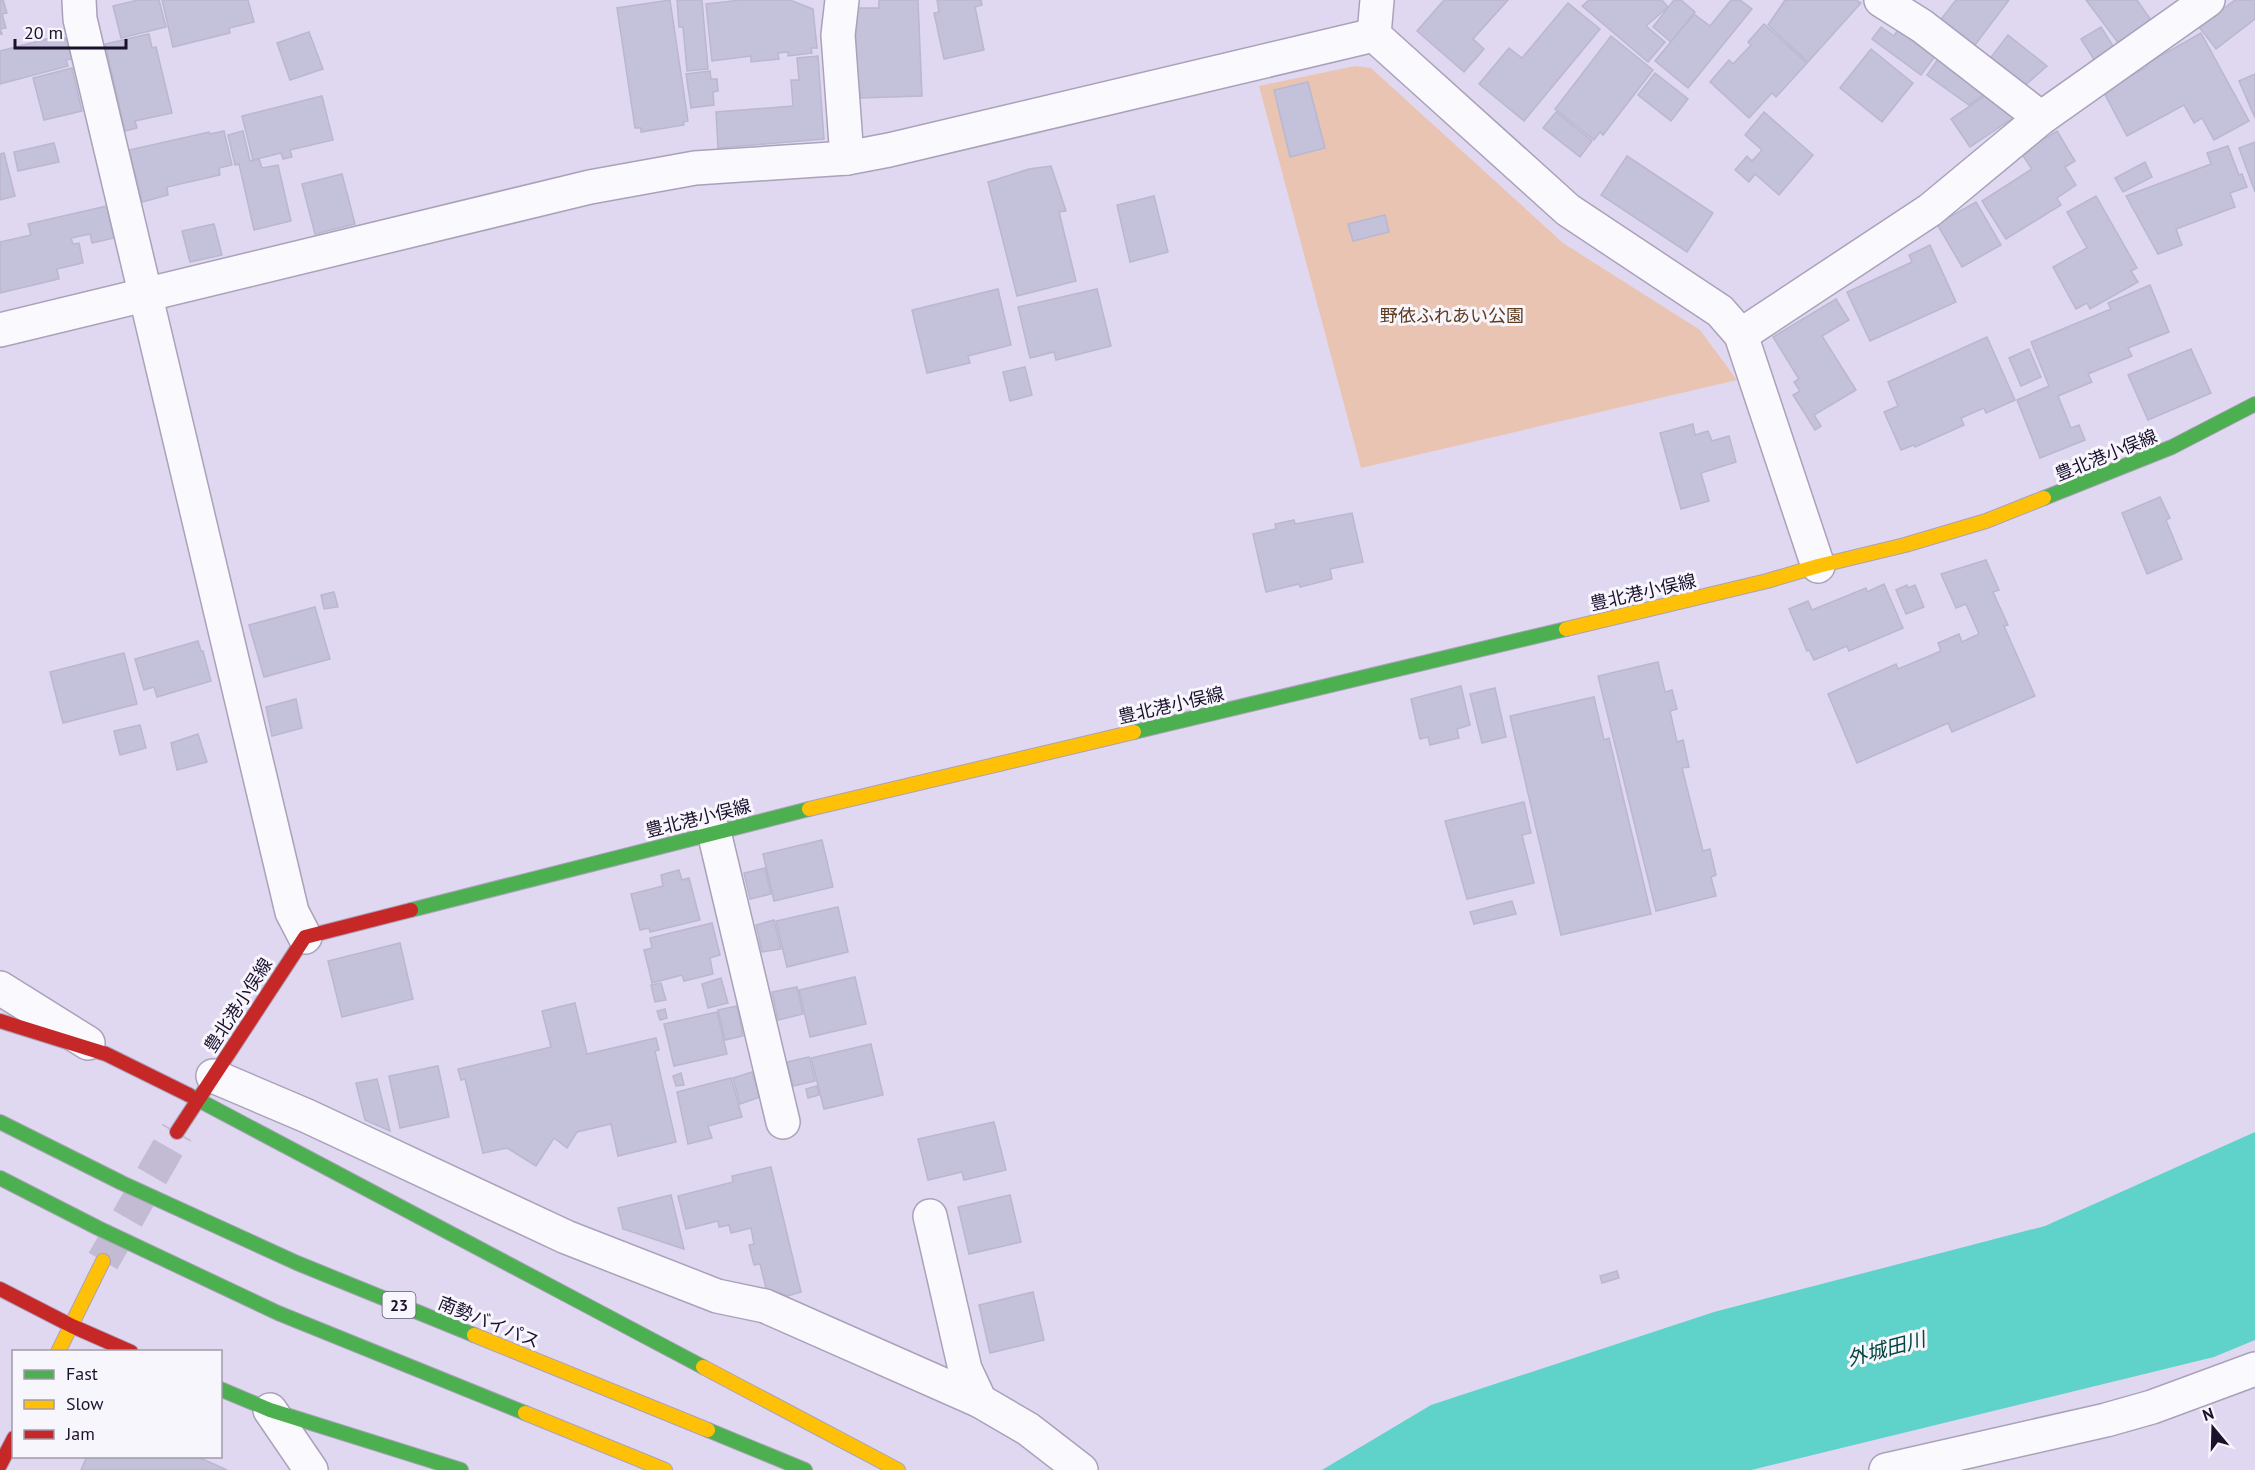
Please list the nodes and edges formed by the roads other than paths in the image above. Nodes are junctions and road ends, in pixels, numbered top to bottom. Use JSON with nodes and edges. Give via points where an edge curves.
{"nodes":[{"id":1,"x":79,"y":0,"type":"edge"},
{"id":2,"x":841,"y":0,"type":"edge"},
{"id":3,"x":1377,"y":0,"type":"edge"},
{"id":4,"x":1881,"y":0,"type":"edge"},
{"id":5,"x":2208,"y":0,"type":"edge"},
{"id":6,"x":1374,"y":35,"type":"junction"},
{"id":7,"x":2041,"y":118,"type":"junction"},
{"id":8,"x":847,"y":158,"type":"junction"},
{"id":9,"x":146,"y":296,"type":"junction"},
{"id":10,"x":0,"y":330,"type":"edge"},
{"id":11,"x":1741,"y":335,"type":"junction"},
{"id":12,"x":2255,"y":404,"type":"edge"},
{"id":13,"x":1818,"y":566,"type":"junction"},
{"id":14,"x":714,"y":832,"type":"junction"},
{"id":15,"x":305,"y":937,"type":"junction"},
{"id":16,"x":0,"y":988,"type":"edge"},
{"id":17,"x":0,"y":1021,"type":"edge"},
{"id":18,"x":106,"y":1054,"type":"junction"},
{"id":19,"x":205,"y":1087,"type":"junction"},
{"id":20,"x":0,"y":1122,"type":"edge"},
{"id":21,"x":783,"y":1122,"type":"dead end"},
{"id":22,"x":177,"y":1132,"type":"tunnel mouth"},
{"id":23,"x":0,"y":1178,"type":"edge"},
{"id":24,"x":930,"y":1216,"type":"dead end"},
{"id":25,"x":103,"y":1261,"type":"tunnel mouth"},
{"id":26,"x":0,"y":1289,"type":"edge"},
{"id":27,"x":72,"y":1326,"type":"junction"},
{"id":28,"x":59,"y":1350,"type":"edge"},
{"id":29,"x":126,"y":1350,"type":"edge"},
{"id":30,"x":2255,"y":1369,"type":"edge"},
{"id":31,"x":222,"y":1390,"type":"edge"},
{"id":32,"x":980,"y":1401,"type":"junction"},
{"id":33,"x":270,"y":1410,"type":"junction"},
{"id":34,"x":12,"y":1442,"type":"edge"},
{"id":35,"x":0,"y":1465,"type":"edge"},
{"id":36,"x":311,"y":1470,"type":"edge"},
{"id":37,"x":461,"y":1470,"type":"edge"},
{"id":38,"x":665,"y":1470,"type":"edge"},
{"id":39,"x":805,"y":1470,"type":"edge"},
{"id":40,"x":898,"y":1470,"type":"edge"},
{"id":41,"x":1081,"y":1470,"type":"edge"},
{"id":42,"x":1886,"y":1470,"type":"edge"}],
"edges":[{"from":1,"to":9,"type":"street","via":[[80,19]]},
{"from":2,"to":8,"type":"street","via":[[838,35]]},
{"from":3,"to":6,"type":"street"},
{"from":4,"to":7,"type":"street","via":[[1922,26]]},
{"from":5,"to":7,"type":"street"},
{"from":6,"to":8,"type":"street"},
{"from":6,"to":11,"type":"street","via":[[1568,210],[1720,311]]},
{"from":7,"to":11,"type":"street","via":[[1930,210]]},
{"from":8,"to":9,"type":"street","via":[[695,168],[590,187]]},
{"from":9,"to":10,"type":"street"},
{"from":9,"to":15,"type":"street","via":[[292,912]]},
{"from":11,"to":13,"type":"street"},
{"from":12,"to":13,"type":"main road","name":"豊北港小俣線","via":[[2172,447],[1986,520]]},
{"from":13,"to":14,"type":"main road","name":"豊北港小俣線"},
{"from":14,"to":15,"type":"main road","name":"豊北港小俣線"},
{"from":14,"to":21,"type":"street"},
{"from":15,"to":19,"type":"main road","name":"豊北港小俣線"},
{"from":16,"to":18,"type":"street"},
{"from":17,"to":18,"type":"main road"},
{"from":18,"to":19,"type":"main road"},
{"from":19,"to":22,"type":"main road","name":"豊北港小俣線"},
{"from":19,"to":32,"type":"street","via":[[307,1116],[566,1237],[717,1296],[765,1306]]},
{"from":19,"to":40,"type":"main road"},
{"from":20,"to":39,"type":"main road","name":"南勢バイパス","number":"23","via":[[297,1263]]},
{"from":23,"to":38,"type":"main road","via":[[278,1312]]},
{"from":24,"to":32,"type":"street","via":[[965,1369]]},
{"from":25,"to":27,"type":"main road"},
{"from":26,"to":27,"type":"main road"},
{"from":27,"to":28,"type":"main road"},
{"from":27,"to":29,"type":"main road"},
{"from":30,"to":42,"type":"street","via":[[2106,1420]]},
{"from":31,"to":33,"type":"main road"},
{"from":32,"to":41,"type":"street","via":[[1028,1429]]},
{"from":33,"to":36,"type":"street"},
{"from":33,"to":37,"type":"main road"},
{"from":34,"to":35,"type":"main road"}]}
